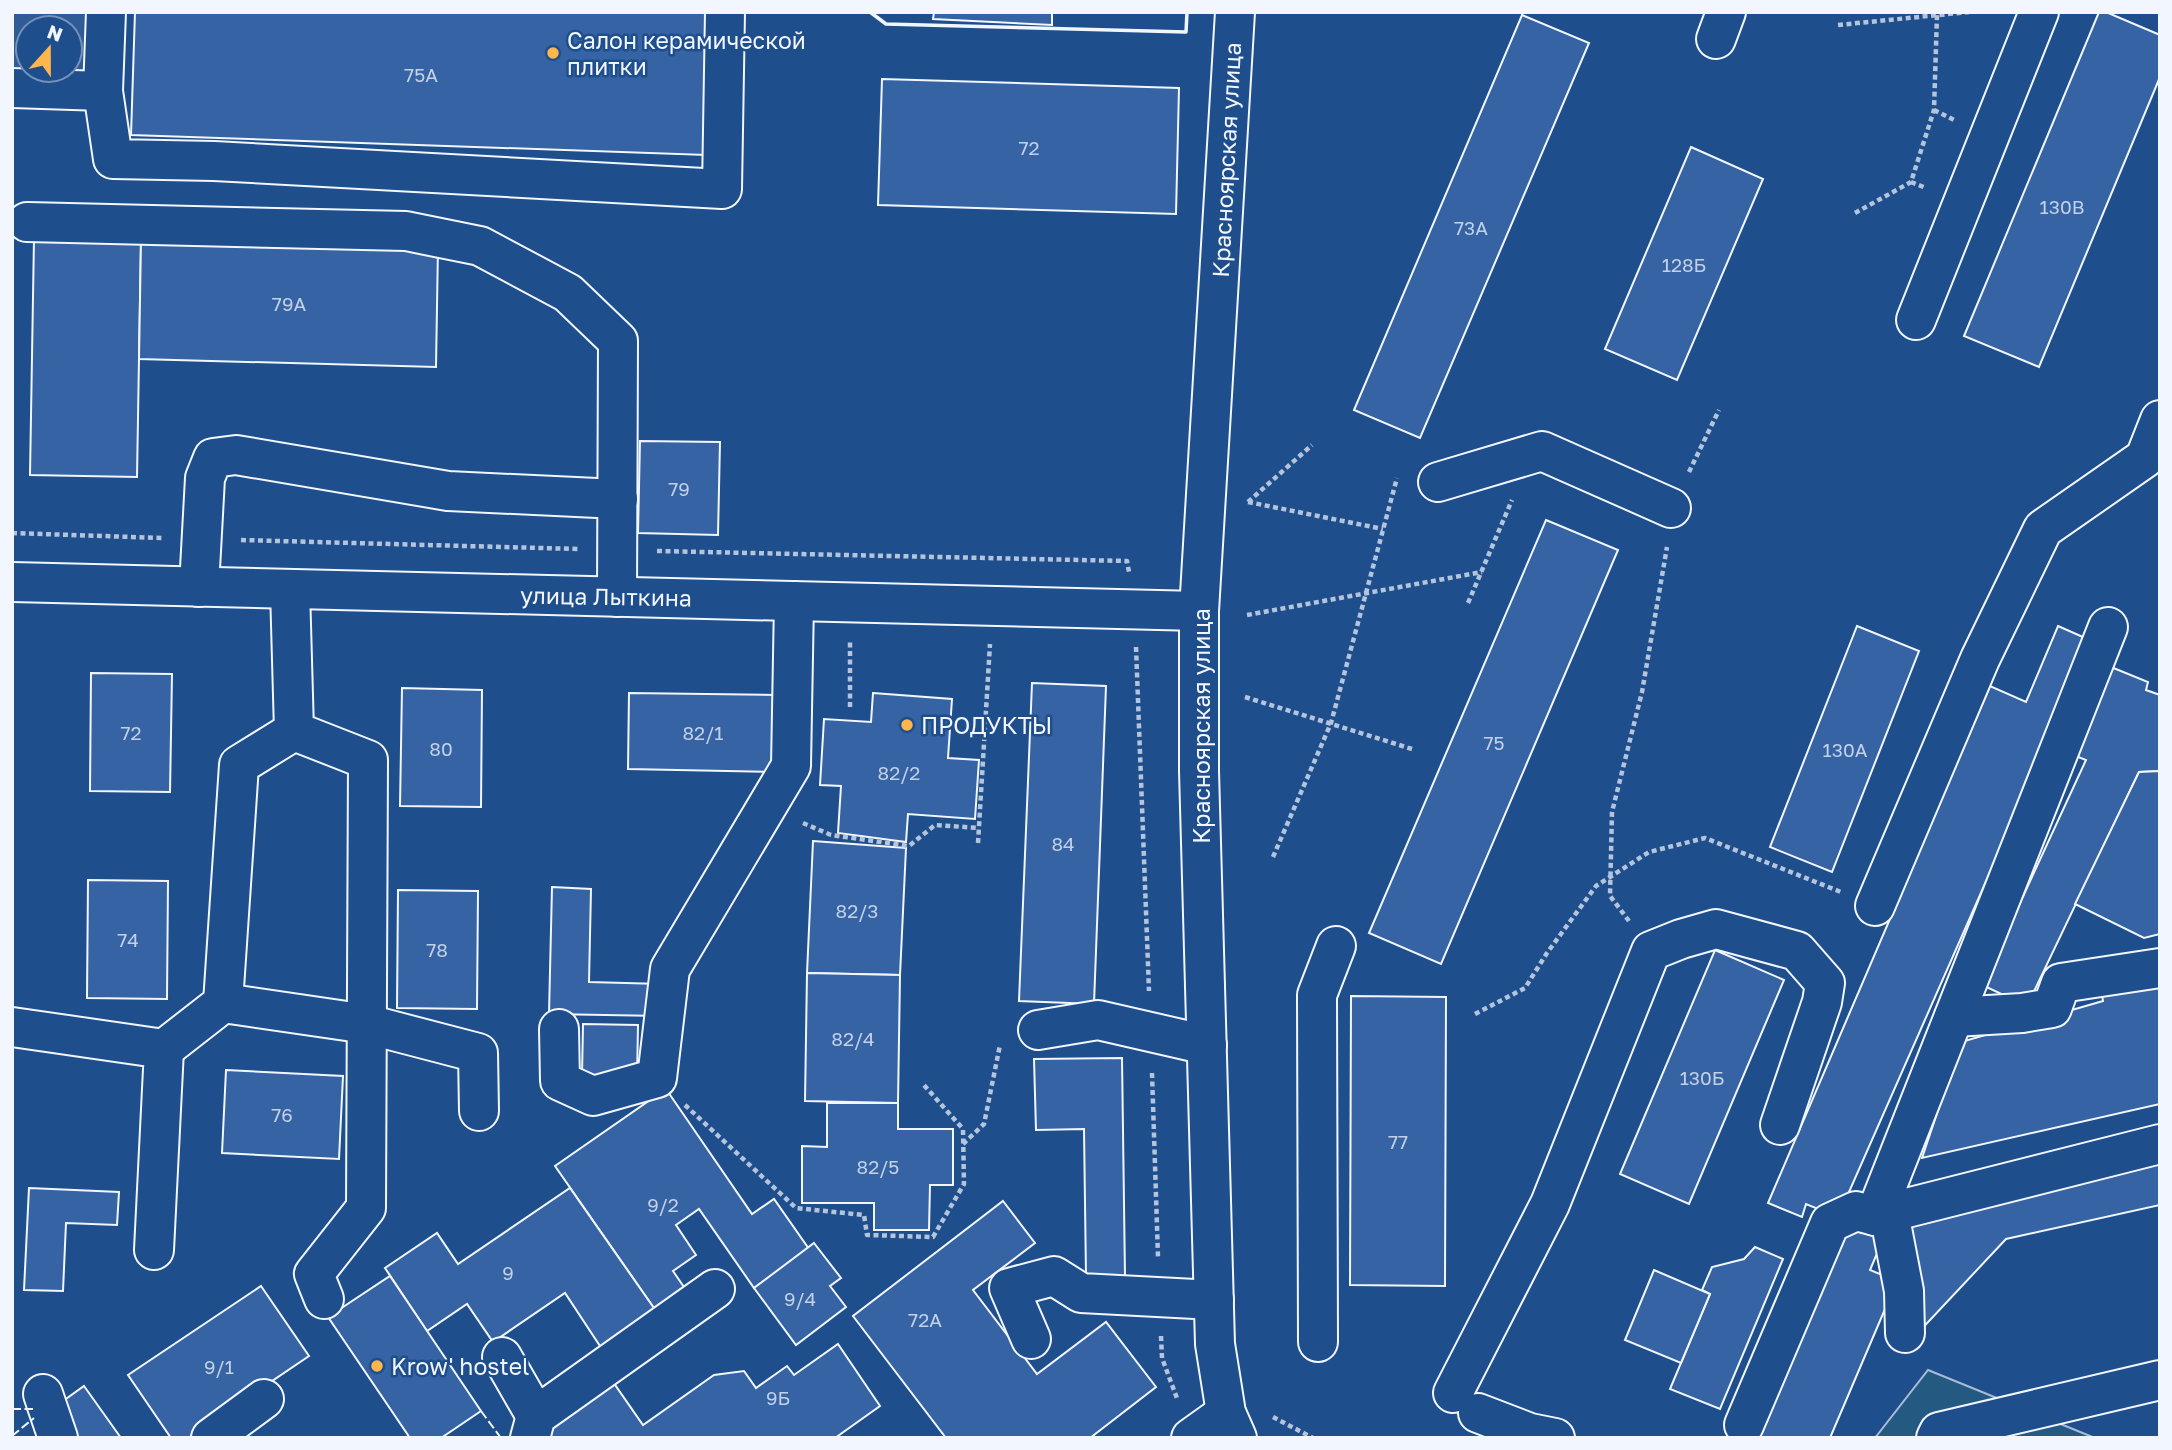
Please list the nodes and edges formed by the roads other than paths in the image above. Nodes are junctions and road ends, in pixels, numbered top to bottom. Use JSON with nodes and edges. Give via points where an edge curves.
{"nodes":[{"id":1,"x":106,"y":12,"type":"edge"},
{"id":2,"x":725,"y":12,"type":"edge"},
{"id":3,"x":1235,"y":12,"type":"edge"},
{"id":4,"x":2039,"y":12,"type":"edge"},
{"id":5,"x":12,"y":89,"type":"edge"},
{"id":6,"x":103,"y":91,"type":"junction"},
{"id":7,"x":27,"y":222,"type":"dead end"},
{"id":8,"x":1916,"y":320,"type":"dead end"},
{"id":9,"x":2160,"y":420,"type":"edge"},
{"id":10,"x":1438,"y":482,"type":"dead end"},
{"id":11,"x":618,"y":499,"type":"junction"},
{"id":12,"x":1671,"y":508,"type":"road end"},
{"id":13,"x":12,"y":582,"type":"edge"},
{"id":14,"x":199,"y":587,"type":"junction"},
{"id":15,"x":290,"y":589,"type":"junction"},
{"id":16,"x":617,"y":597,"type":"junction"},
{"id":17,"x":794,"y":601,"type":"junction"},
{"id":18,"x":1199,"y":611,"type":"junction"},
{"id":19,"x":2108,"y":627,"type":"dead end"},
{"id":20,"x":294,"y":731,"type":"junction"},
{"id":21,"x":1875,"y":905,"type":"road end"},
{"id":22,"x":1336,"y":946,"type":"dead end"},
{"id":23,"x":2160,"y":968,"type":"edge"},
{"id":24,"x":223,"y":1003,"type":"junction"},
{"id":25,"x":1954,"y":1017,"type":"junction"},
{"id":26,"x":367,"y":1024,"type":"junction"},
{"id":27,"x":12,"y":1027,"type":"edge"},
{"id":28,"x":559,"y":1029,"type":"dead end"},
{"id":29,"x":1038,"y":1030,"type":"dead end"},
{"id":30,"x":1207,"y":1045,"type":"junction"},
{"id":31,"x":163,"y":1049,"type":"junction"},
{"id":32,"x":479,"y":1111,"type":"dead end"},
{"id":33,"x":1780,"y":1125,"type":"dead end"},
{"id":34,"x":2160,"y":1144,"type":"edge"},
{"id":35,"x":1882,"y":1214,"type":"junction"},
{"id":36,"x":154,"y":1250,"type":"dead end"},
{"id":37,"x":715,"y":1289,"type":"dead end"},
{"id":38,"x":324,"y":1298,"type":"dead end"},
{"id":39,"x":1214,"y":1300,"type":"junction"},
{"id":40,"x":1905,"y":1333,"type":"dead end"},
{"id":41,"x":1031,"y":1339,"type":"dead end"},
{"id":42,"x":1318,"y":1342,"type":"dead end"},
{"id":43,"x":502,"y":1357,"type":"dead end"},
{"id":44,"x":2160,"y":1380,"type":"edge"},
{"id":45,"x":43,"y":1394,"type":"dead end"},
{"id":46,"x":264,"y":1399,"type":"dead end"},
{"id":47,"x":1242,"y":1421,"type":"edge"},
{"id":48,"x":1744,"y":1425,"type":"dead end"},
{"id":49,"x":533,"y":1427,"type":"edge"},
{"id":50,"x":58,"y":1438,"type":"edge"},
{"id":51,"x":211,"y":1438,"type":"edge"},
{"id":52,"x":1191,"y":1438,"type":"edge"},
{"id":53,"x":1555,"y":1438,"type":"edge"},
{"id":54,"x":1936,"y":1438,"type":"edge"}],
"edges":[{"from":1,"to":6,"type":"street"},
{"from":2,"to":6,"type":"street","via":[[722,189],[113,159]]},
{"from":3,"to":18,"type":"street","name":"Красноярская улица"},
{"from":4,"to":8,"type":"street"},
{"from":5,"to":6,"type":"street"},
{"from":7,"to":11,"type":"street","via":[[406,231],[481,246],[568,293],[618,341]]},
{"from":9,"to":21,"type":"street","via":[[2145,457],[2043,529],[1980,659]]},
{"from":10,"to":12,"type":"street","via":[[1542,451]]},
{"from":11,"to":14,"type":"street","via":[[448,491],[236,455],[213,458],[205,478]]},
{"from":11,"to":16,"type":"street"},
{"from":13,"to":14,"type":"street","name":"улица Лыткина"},
{"from":14,"to":15,"type":"street","name":"улица Лыткина"},
{"from":15,"to":16,"type":"street","name":"улица Лыткина"},
{"from":15,"to":20,"type":"street"},
{"from":16,"to":17,"type":"street","name":"улица Лыткина"},
{"from":17,"to":18,"type":"street","name":"улица Лыткина"},
{"from":17,"to":28,"type":"street","via":[[791,766],[670,969],[657,1078],[593,1096],[560,1081]]},
{"from":18,"to":30,"type":"street","name":"Красноярская улица"},
{"from":19,"to":25,"type":"street"},
{"from":20,"to":24,"type":"street","via":[[239,765]]},
{"from":20,"to":26,"type":"street","via":[[368,760]]},
{"from":22,"to":42,"type":"street","via":[[1317,995]]},
{"from":23,"to":25,"type":"street","via":[[2061,983],[2052,1008]]},
{"from":24,"to":26,"type":"street"},
{"from":24,"to":31,"type":"street"},
{"from":25,"to":35,"type":"street"},
{"from":26,"to":32,"type":"street","via":[[478,1053]]},
{"from":26,"to":38,"type":"street","via":[[366,1208],[314,1274]]},
{"from":27,"to":31,"type":"street"},
{"from":29,"to":30,"type":"street","via":[[1098,1020]]},
{"from":30,"to":39,"type":"street","name":"Красноярская улица"},
{"from":31,"to":36,"type":"street"},
{"from":33,"to":53,"type":"street","via":[[1825,983],[1797,951],[1716,929],[1651,951],[1465,1403],[1530,1433]]},
{"from":34,"to":35,"type":"street"},
{"from":35,"to":40,"type":"street","via":[[1903,1291]]},
{"from":35,"to":48,"type":"street","via":[[1856,1212],[1830,1223]]},
{"from":37,"to":49,"type":"street"},
{"from":39,"to":41,"type":"street","via":[[1081,1293],[1054,1276],[1009,1288]]},
{"from":39,"to":47,"type":"street","name":"Красноярская улица","via":[[1215,1344]]},
{"from":43,"to":49,"type":"street"},
{"from":44,"to":54,"type":"street","via":[[1939,1432]]},
{"from":45,"to":50,"type":"street"},
{"from":46,"to":51,"type":"street"},
{"from":47,"to":52,"type":"street"}]}
